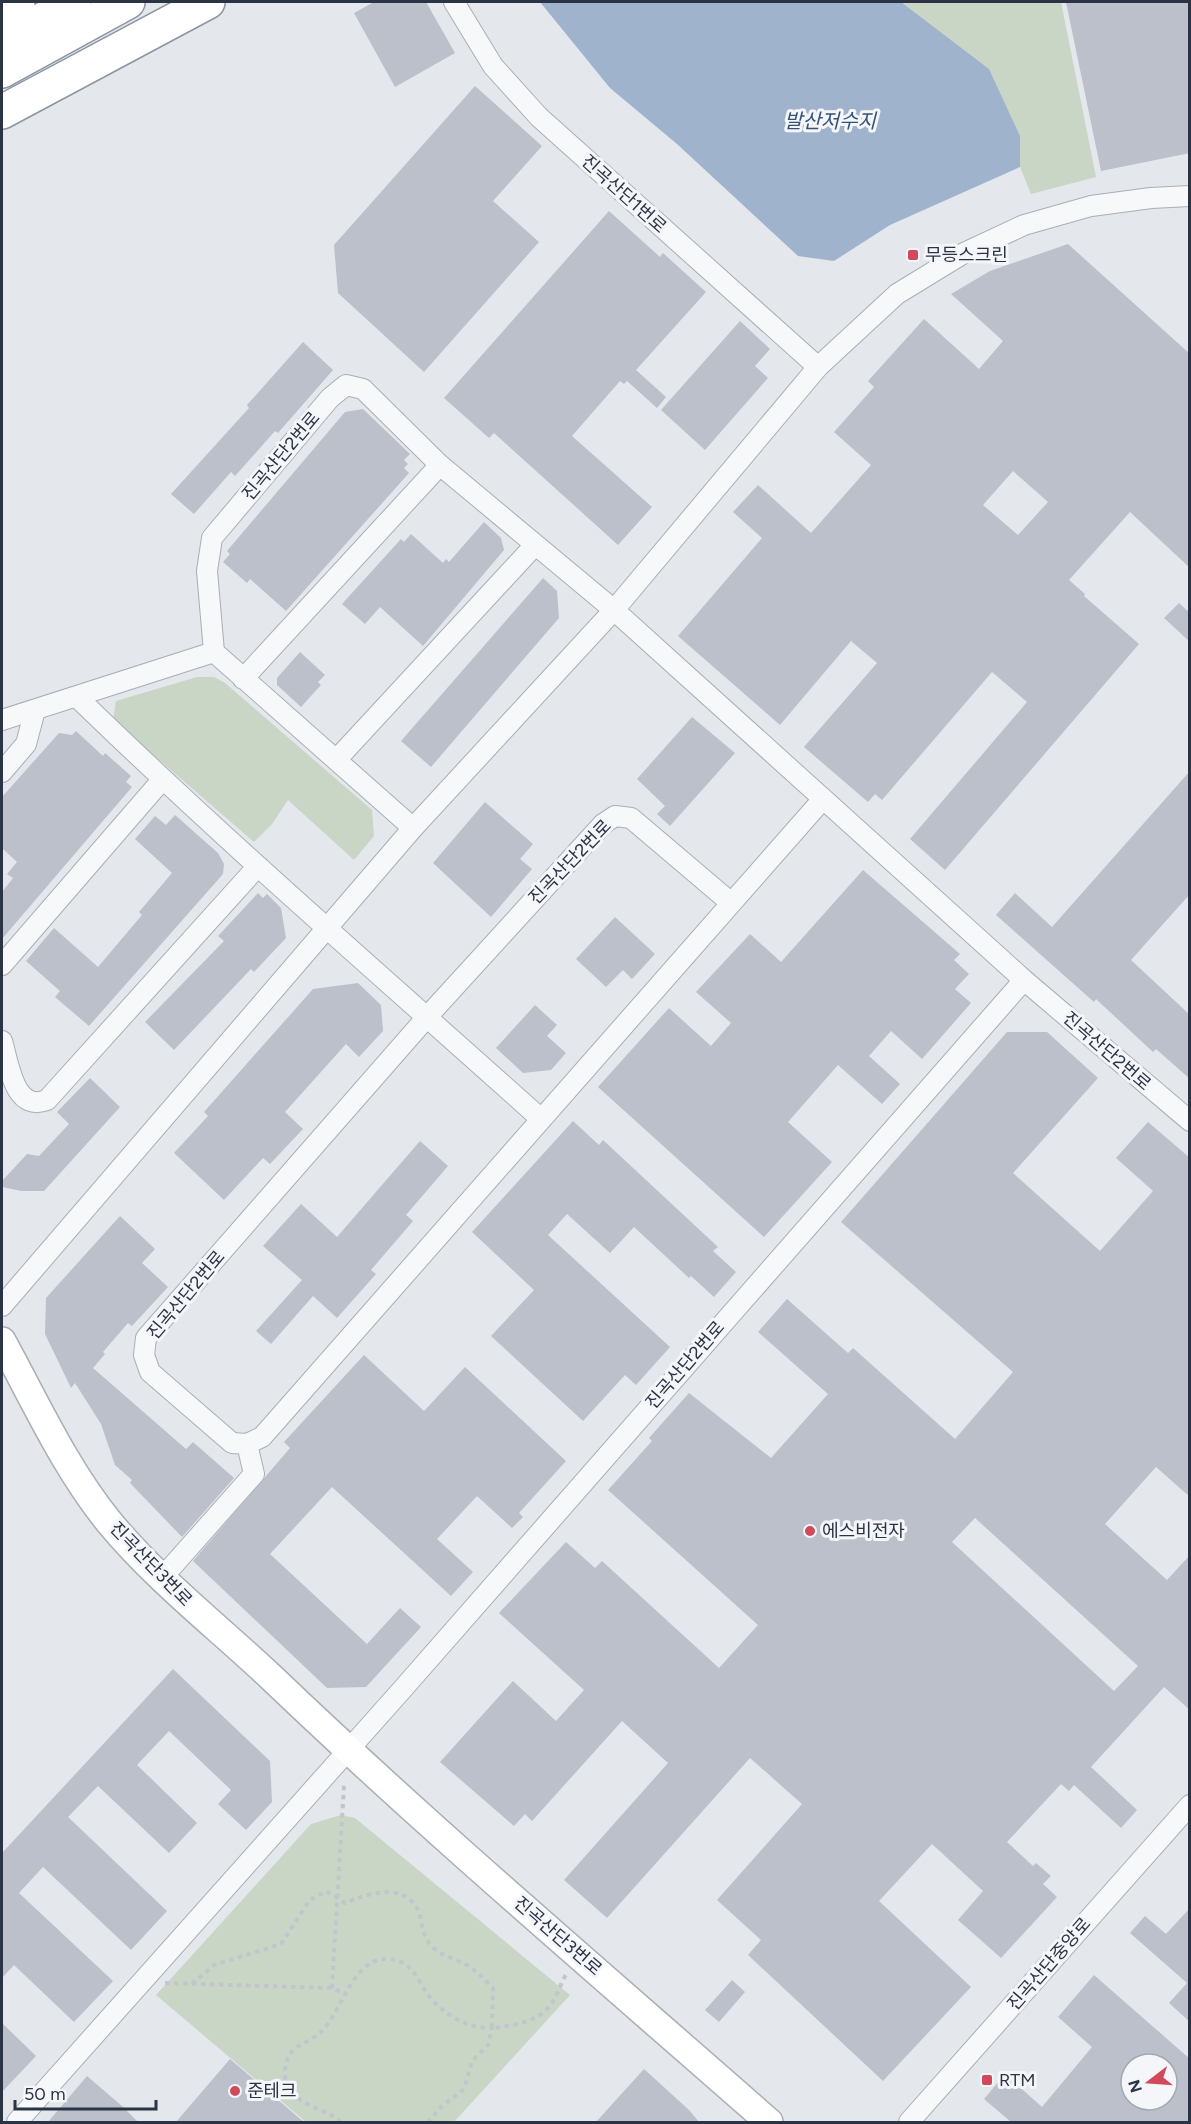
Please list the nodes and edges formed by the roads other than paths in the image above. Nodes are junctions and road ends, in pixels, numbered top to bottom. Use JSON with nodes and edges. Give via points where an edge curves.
{"nodes":[{"id":1,"x":18,"y":2,"type":"edge"},
{"id":2,"x":74,"y":2,"type":"edge"},
{"id":3,"x":128,"y":2,"type":"edge"},
{"id":4,"x":208,"y":2,"type":"edge"},
{"id":5,"x":454,"y":2,"type":"edge"},
{"id":6,"x":2,"y":10,"type":"edge"},
{"id":7,"x":2,"y":42,"type":"edge"},
{"id":8,"x":2,"y":71,"type":"edge"},
{"id":9,"x":2,"y":112,"type":"edge"},
{"id":10,"x":1190,"y":196,"type":"edge"},
{"id":11,"x":818,"y":367,"type":"junction"},
{"id":12,"x":440,"y":465,"type":"junction"},
{"id":13,"x":535,"y":545,"type":"junction"},
{"id":14,"x":614,"y":610,"type":"junction"},
{"id":15,"x":214,"y":652,"type":"junction"},
{"id":16,"x":243,"y":679,"type":"junction"},
{"id":17,"x":77,"y":697,"type":"junction"},
{"id":18,"x":35,"y":710,"type":"junction"},
{"id":19,"x":2,"y":720,"type":"edge"},
{"id":20,"x":337,"y":759,"type":"junction"},
{"id":21,"x":2,"y":772,"type":"edge"},
{"id":22,"x":162,"y":780,"type":"junction"},
{"id":23,"x":823,"y":800,"type":"junction"},
{"id":24,"x":413,"y":828,"type":"junction"},
{"id":25,"x":258,"y":866,"type":"junction"},
{"id":26,"x":730,"y":902,"type":"junction"},
{"id":27,"x":327,"y":931,"type":"junction"},
{"id":28,"x":2,"y":965,"type":"edge"},
{"id":29,"x":1024,"y":980,"type":"junction"},
{"id":30,"x":427,"y":1017,"type":"junction"},
{"id":31,"x":2,"y":1041,"type":"edge"},
{"id":32,"x":541,"y":1119,"type":"junction"},
{"id":33,"x":1190,"y":1121,"type":"edge"},
{"id":34,"x":2,"y":1306,"type":"edge"},
{"id":35,"x":2,"y":1341,"type":"edge"},
{"id":36,"x":247,"y":1444,"type":"junction"},
{"id":37,"x":161,"y":1579,"type":"junction"},
{"id":38,"x":346,"y":1750,"type":"junction"},
{"id":39,"x":1190,"y":1805,"type":"edge"},
{"id":40,"x":17,"y":2122,"type":"edge"},
{"id":41,"x":769,"y":2122,"type":"edge"},
{"id":42,"x":909,"y":2122,"type":"edge"}],
"edges":[{"from":1,"to":6,"type":"highway"},
{"from":2,"to":7,"type":"highway"},
{"from":3,"to":8,"type":"highway"},
{"from":4,"to":9,"type":"highway"},
{"from":5,"to":11,"type":"street","name":"진곡산단1번로","via":[[493,66],[539,117]]},
{"from":10,"to":11,"type":"street","via":[[1091,206],[1024,225],[964,253],[897,294]]},
{"from":11,"to":14,"type":"street"},
{"from":12,"to":13,"type":"street","name":"진곡산단2번로"},
{"from":12,"to":15,"type":"street","name":"진곡산단2번로","via":[[363,389],[346,385],[330,398],[212,538],[207,572]]},
{"from":12,"to":16,"type":"street"},
{"from":13,"to":14,"type":"street","name":"진곡산단2번로"},
{"from":13,"to":20,"type":"street"},
{"from":14,"to":23,"type":"street","name":"진곡산단2번로"},
{"from":14,"to":24,"type":"street"},
{"from":15,"to":16,"type":"street"},
{"from":15,"to":17,"type":"street"},
{"from":16,"to":20,"type":"street"},
{"from":17,"to":18,"type":"street"},
{"from":17,"to":22,"type":"street"},
{"from":18,"to":19,"type":"street"},
{"from":18,"to":21,"type":"street","via":[[26,744]]},
{"from":20,"to":24,"type":"street"},
{"from":22,"to":25,"type":"street"},
{"from":22,"to":28,"type":"street"},
{"from":23,"to":26,"type":"street"},
{"from":23,"to":29,"type":"street","name":"진곡산단2번로"},
{"from":24,"to":27,"type":"street"},
{"from":25,"to":27,"type":"street"},
{"from":25,"to":31,"type":"street","via":[[47,1100],[36,1104],[20,1095]]},
{"from":26,"to":30,"type":"street","name":"진곡산단2번로","via":[[631,818],[615,816],[603,824]]},
{"from":26,"to":32,"type":"street"},
{"from":27,"to":30,"type":"street"},
{"from":27,"to":34,"type":"street"},
{"from":29,"to":33,"type":"street","name":"진곡산단2번로"},
{"from":29,"to":38,"type":"street","name":"진곡산단2번로"},
{"from":30,"to":32,"type":"street"},
{"from":30,"to":36,"type":"street","name":"진곡산단2번로","via":[[146,1338],[144,1355],[150,1372],[232,1443]]},
{"from":32,"to":36,"type":"street","via":[[262,1437]]},
{"from":35,"to":37,"type":"street","name":"진곡산단3번로","via":[[73,1474]]},
{"from":36,"to":37,"type":"street","via":[[254,1474]]},
{"from":37,"to":38,"type":"street","name":"진곡산단3번로"},
{"from":38,"to":40,"type":"street"},
{"from":38,"to":41,"type":"street","name":"진곡산단3번로"},
{"from":39,"to":42,"type":"street","name":"진곡산단중앙로"}]}
